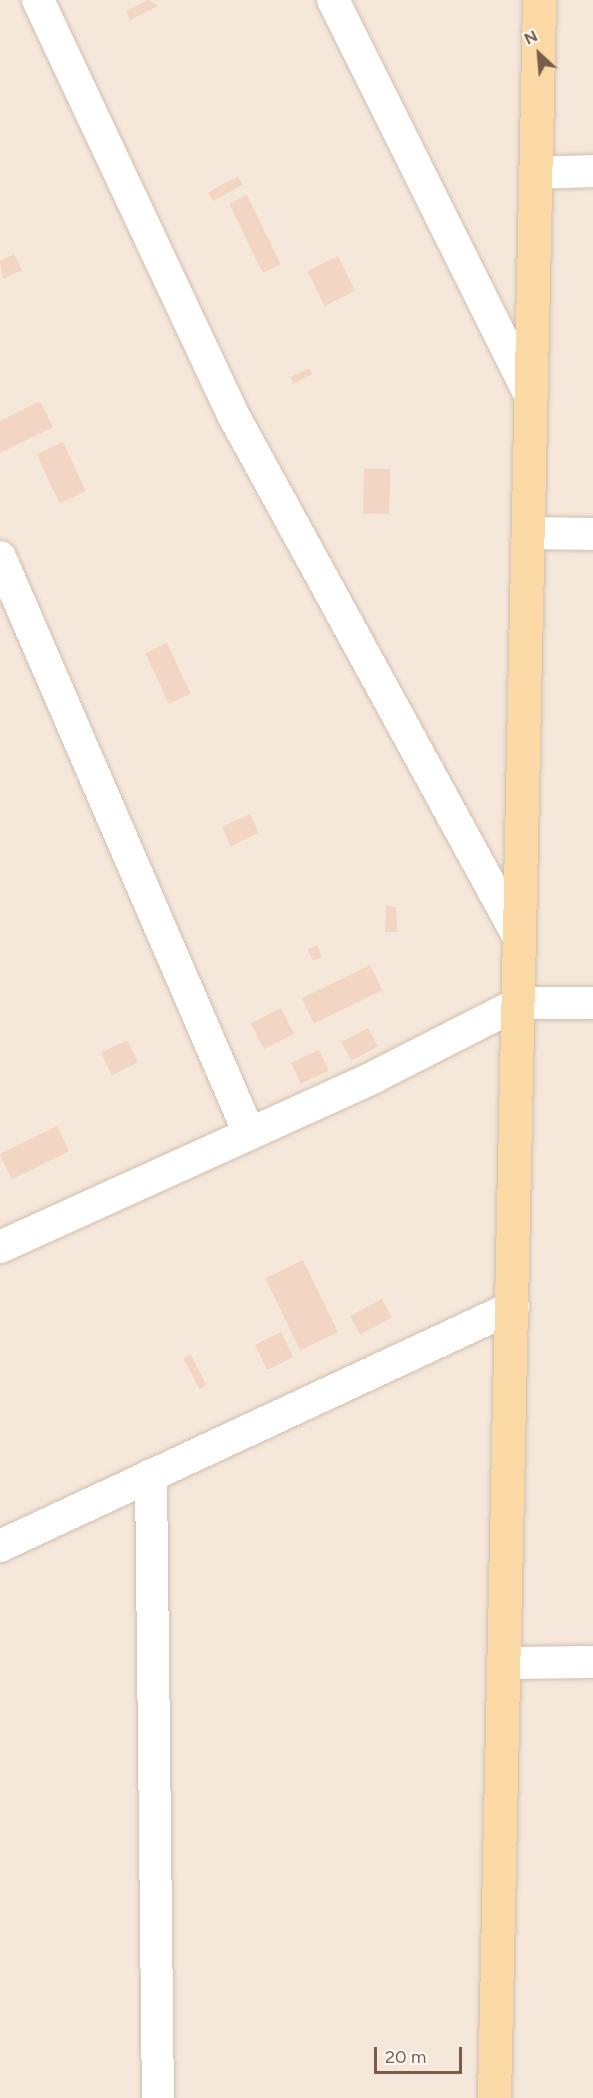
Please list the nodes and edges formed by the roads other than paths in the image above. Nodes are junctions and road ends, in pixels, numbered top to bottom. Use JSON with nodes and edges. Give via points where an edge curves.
{"nodes":[{"id":1,"x":38,"y":0,"type":"edge"},
{"id":2,"x":333,"y":0,"type":"edge"},
{"id":3,"x":539,"y":0,"type":"edge"},
{"id":4,"x":593,"y":171,"type":"edge"},
{"id":5,"x":535,"y":172,"type":"junction"},
{"id":6,"x":531,"y":397,"type":"junction"},
{"id":7,"x":528,"y":533,"type":"junction"},
{"id":8,"x":593,"y":534,"type":"edge"},
{"id":9,"x":0,"y":557,"type":"edge"},
{"id":10,"x":517,"y":934,"type":"junction"},
{"id":11,"x":519,"y":1003,"type":"junction"},
{"id":12,"x":593,"y":1003,"type":"edge"},
{"id":13,"x":249,"y":1133,"type":"junction"},
{"id":14,"x":0,"y":1246,"type":"edge"},
{"id":15,"x":513,"y":1307,"type":"junction"},
{"id":16,"x":151,"y":1475,"type":"junction"},
{"id":17,"x":0,"y":1546,"type":"edge"},
{"id":18,"x":593,"y":1662,"type":"edge"},
{"id":19,"x":506,"y":1663,"type":"junction"},
{"id":20,"x":158,"y":2098,"type":"edge"},
{"id":21,"x":494,"y":2098,"type":"edge"}],
"edges":[{"from":1,"to":10,"type":"street","via":[[236,420]]},
{"from":2,"to":6,"type":"street"},
{"from":3,"to":5,"type":"main road"},
{"from":4,"to":5,"type":"street"},
{"from":5,"to":6,"type":"main road"},
{"from":6,"to":7,"type":"main road"},
{"from":7,"to":8,"type":"street"},
{"from":7,"to":10,"type":"main road"},
{"from":9,"to":13,"type":"street"},
{"from":10,"to":11,"type":"main road"},
{"from":11,"to":12,"type":"street"},
{"from":11,"to":13,"type":"street"},
{"from":11,"to":15,"type":"main road"},
{"from":13,"to":14,"type":"street"},
{"from":15,"to":16,"type":"street"},
{"from":15,"to":19,"type":"main road"},
{"from":16,"to":17,"type":"street"},
{"from":16,"to":20,"type":"street"},
{"from":18,"to":19,"type":"street"},
{"from":19,"to":21,"type":"main road"}]}
